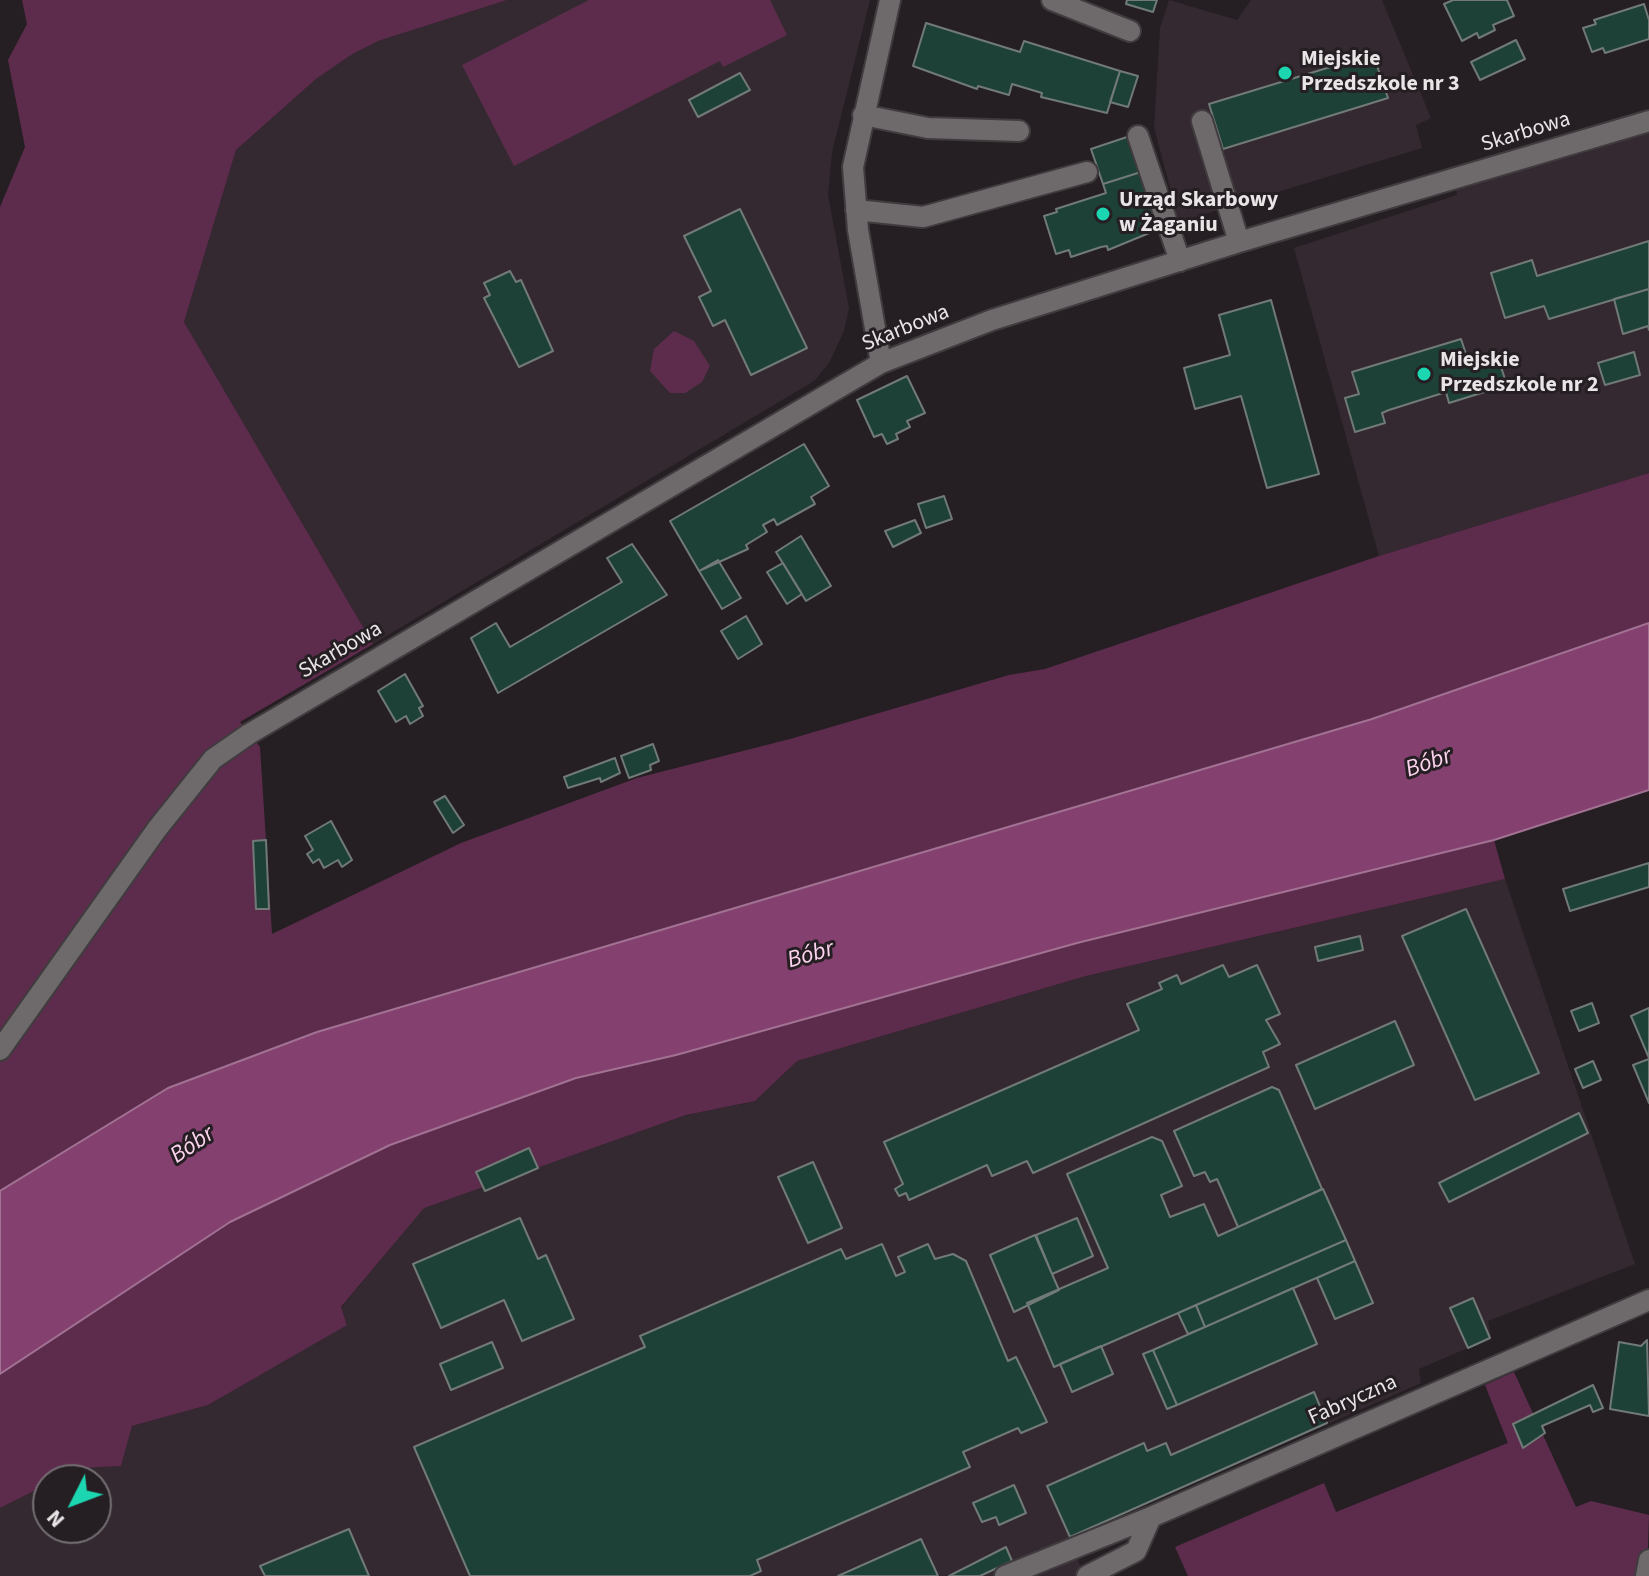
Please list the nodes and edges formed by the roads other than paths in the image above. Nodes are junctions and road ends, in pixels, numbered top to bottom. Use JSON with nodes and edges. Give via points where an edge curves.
{"nodes":[{"id":1,"x":890,"y":0,"type":"edge"},
{"id":2,"x":1052,"y":0,"type":"edge"},
{"id":3,"x":1130,"y":31,"type":"dead end"},
{"id":4,"x":863,"y":115,"type":"junction"},
{"id":5,"x":1202,"y":121,"type":"dead end"},
{"id":6,"x":1649,"y":121,"type":"edge"},
{"id":7,"x":1019,"y":131,"type":"dead end"},
{"id":8,"x":1138,"y":136,"type":"dead end"},
{"id":9,"x":1087,"y":172,"type":"dead end"},
{"id":10,"x":856,"y":210,"type":"junction"},
{"id":11,"x":1239,"y":242,"type":"junction"},
{"id":12,"x":1180,"y":261,"type":"junction"},
{"id":13,"x":881,"y":363,"type":"junction"},
{"id":14,"x":0,"y":1050,"type":"edge"},
{"id":15,"x":1649,"y":1300,"type":"edge"},
{"id":16,"x":1151,"y":1517,"type":"junction"},
{"id":17,"x":1649,"y":1560,"type":"edge"},
{"id":18,"x":1005,"y":1576,"type":"edge"},
{"id":19,"x":1087,"y":1576,"type":"edge"},
{"id":20,"x":1646,"y":1576,"type":"edge"}],
"edges":[{"from":1,"to":4,"type":"street"},
{"from":2,"to":3,"type":"street"},
{"from":4,"to":7,"type":"street","via":[[928,128]]},
{"from":4,"to":10,"type":"street","via":[[853,167]]},
{"from":5,"to":11,"type":"street"},
{"from":6,"to":11,"type":"street","name":"Skarbowa"},
{"from":8,"to":12,"type":"street"},
{"from":9,"to":10,"type":"street","via":[[923,217]]},
{"from":10,"to":13,"type":"street"},
{"from":11,"to":12,"type":"street","name":"Skarbowa"},
{"from":12,"to":13,"type":"street","name":"Skarbowa","via":[[992,320]]},
{"from":13,"to":14,"type":"street","name":"Skarbowa","via":[[213,759]]},
{"from":15,"to":16,"type":"street","name":"Fabryczna"},
{"from":16,"to":18,"type":"street","name":"Fabryczna"},
{"from":16,"to":19,"type":"street","via":[[1136,1551]]},
{"from":17,"to":20,"type":"street"}]}
